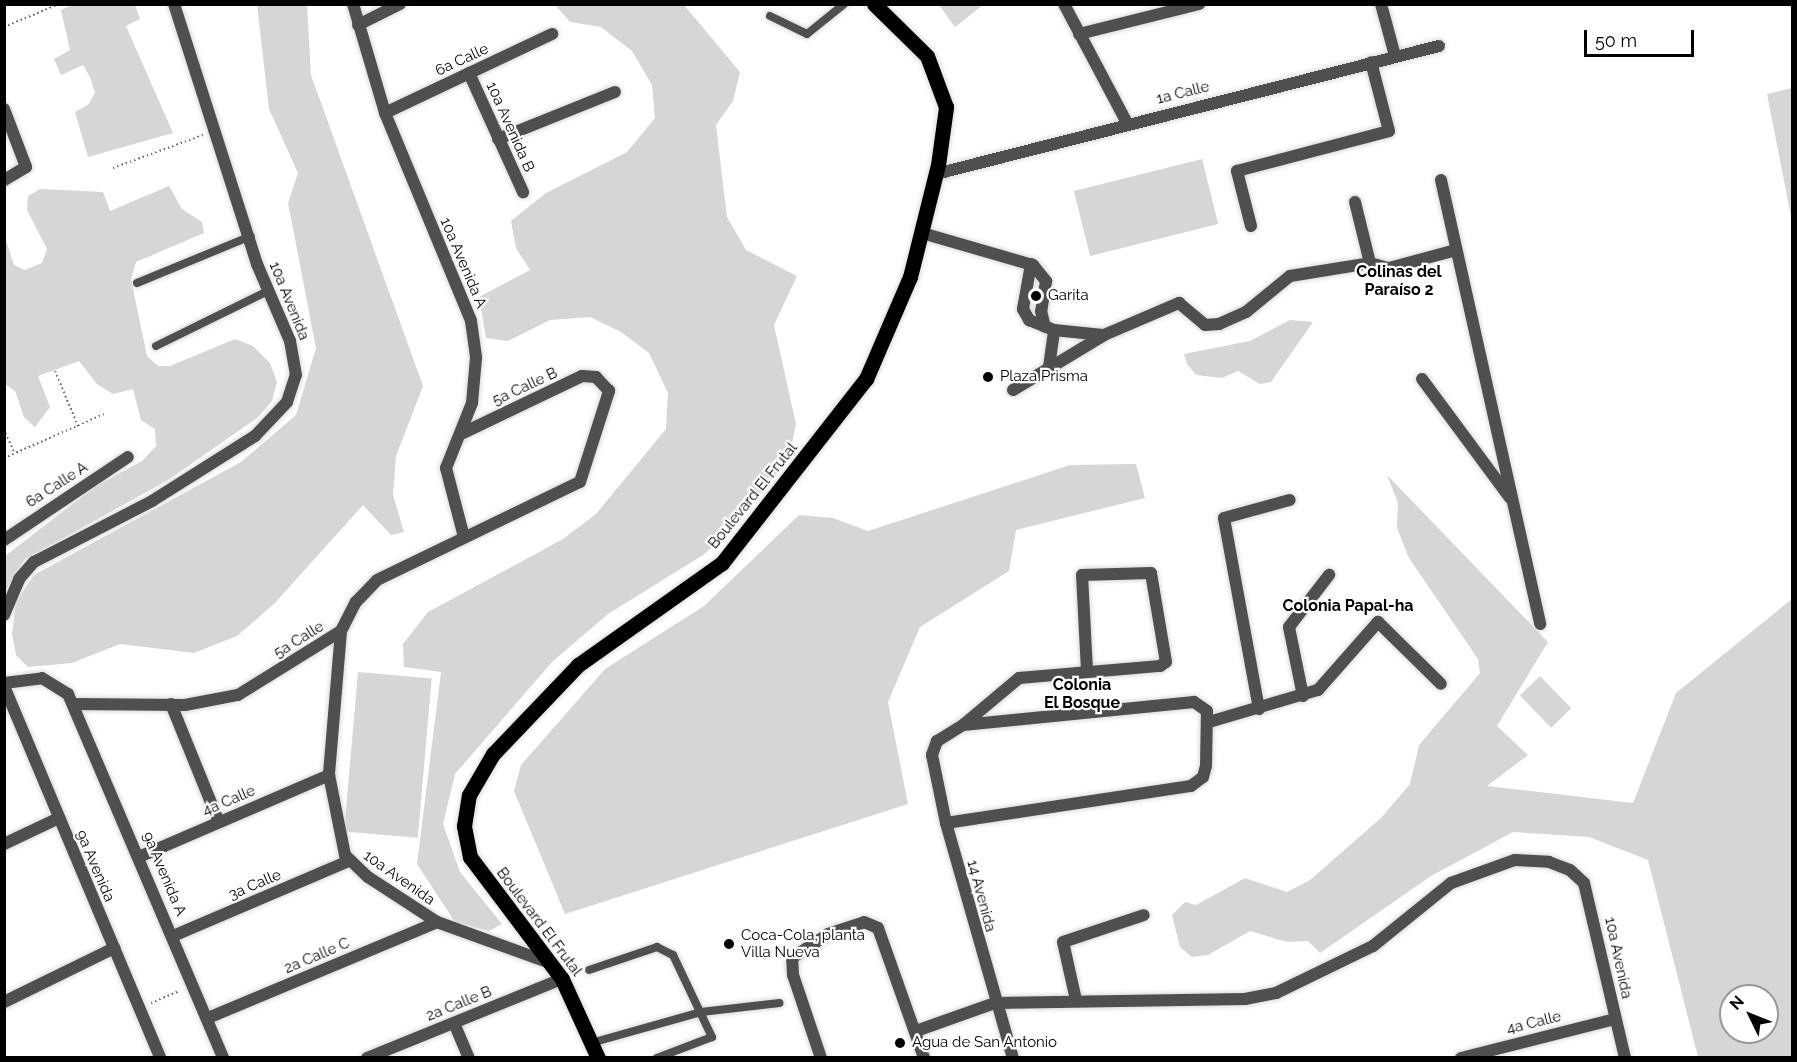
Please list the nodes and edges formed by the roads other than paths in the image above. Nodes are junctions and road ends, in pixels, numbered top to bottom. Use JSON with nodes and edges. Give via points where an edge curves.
{"nodes":[{"id":1,"x":174,"y":4,"type":"edge"},
{"id":2,"x":353,"y":4,"type":"edge"},
{"id":3,"x":400,"y":4,"type":"edge"},
{"id":4,"x":844,"y":4,"type":"edge"},
{"id":5,"x":874,"y":4,"type":"edge"},
{"id":6,"x":1064,"y":4,"type":"edge"},
{"id":7,"x":1199,"y":4,"type":"edge"},
{"id":8,"x":1381,"y":4,"type":"edge"},
{"id":9,"x":770,"y":16,"type":"dead end"},
{"id":10,"x":358,"y":25,"type":"junction"},
{"id":11,"x":552,"y":34,"type":"dead end"},
{"id":12,"x":1079,"y":34,"type":"junction"},
{"id":13,"x":1439,"y":46,"type":"dead end"},
{"id":14,"x":1395,"y":56,"type":"junction"},
{"id":15,"x":1371,"y":62,"type":"junction"},
{"id":16,"x":469,"y":73,"type":"junction"},
{"id":17,"x":615,"y":92,"type":"dead end"},
{"id":18,"x":4,"y":109,"type":"edge"},
{"id":19,"x":385,"y":113,"type":"junction"},
{"id":20,"x":1127,"y":123,"type":"junction"},
{"id":21,"x":498,"y":139,"type":"junction"},
{"id":22,"x":936,"y":174,"type":"junction"},
{"id":23,"x":4,"y":180,"type":"edge"},
{"id":24,"x":1441,"y":180,"type":"dead end"},
{"id":25,"x":523,"y":192,"type":"dead end"},
{"id":26,"x":1355,"y":202,"type":"dead end"},
{"id":27,"x":1251,"y":226,"type":"dead end"},
{"id":28,"x":922,"y":233,"type":"junction"},
{"id":29,"x":251,"y":236,"type":"junction"},
{"id":30,"x":1456,"y":250,"type":"junction"},
{"id":31,"x":1370,"y":263,"type":"junction"},
{"id":32,"x":1031,"y":264,"type":"junction"},
{"id":33,"x":137,"y":283,"type":"dead end"},
{"id":34,"x":268,"y":291,"type":"junction"},
{"id":35,"x":1050,"y":329,"type":"junction"},
{"id":36,"x":1104,"y":335,"type":"junction"},
{"id":37,"x":156,"y":346,"type":"dead end"},
{"id":38,"x":1049,"y":367,"type":"junction"},
{"id":39,"x":1422,"y":379,"type":"dead end"},
{"id":40,"x":1013,"y":390,"type":"dead end"},
{"id":41,"x":463,"y":433,"type":"junction"},
{"id":42,"x":128,"y":457,"type":"dead end"},
{"id":43,"x":580,"y":482,"type":"joint"},
{"id":44,"x":1290,"y":500,"type":"dead end"},
{"id":45,"x":1512,"y":501,"type":"junction"},
{"id":46,"x":5,"y":535,"type":"edge"},
{"id":47,"x":464,"y":537,"type":"junction"},
{"id":48,"x":1329,"y":575,"type":"dead end"},
{"id":49,"x":4,"y":615,"type":"edge"},
{"id":50,"x":1540,"y":624,"type":"dead end"},
{"id":51,"x":341,"y":631,"type":"junction"},
{"id":52,"x":1087,"y":671,"type":"junction"},
{"id":53,"x":1441,"y":684,"type":"dead end"},
{"id":54,"x":4,"y":685,"type":"edge"},
{"id":55,"x":1303,"y":696,"type":"junction"},
{"id":56,"x":73,"y":704,"type":"junction"},
{"id":57,"x":171,"y":704,"type":"junction"},
{"id":58,"x":1259,"y":709,"type":"junction"},
{"id":59,"x":1209,"y":722,"type":"junction"},
{"id":60,"x":963,"y":725,"type":"junction"},
{"id":61,"x":329,"y":775,"type":"junction"},
{"id":62,"x":59,"y":818,"type":"junction"},
{"id":63,"x":219,"y":822,"type":"junction"},
{"id":64,"x":946,"y":823,"type":"junction"},
{"id":65,"x":4,"y":844,"type":"edge"},
{"id":66,"x":141,"y":856,"type":"junction"},
{"id":67,"x":349,"y":861,"type":"junction"},
{"id":68,"x":1144,"y":915,"type":"dead end"},
{"id":69,"x":437,"y":922,"type":"junction"},
{"id":70,"x":173,"y":936,"type":"junction"},
{"id":71,"x":114,"y":948,"type":"junction"},
{"id":72,"x":550,"y":963,"type":"junction"},
{"id":73,"x":589,"y":970,"type":"dead end"},
{"id":74,"x":562,"y":979,"type":"junction"},
{"id":75,"x":1076,"y":1000,"type":"junction"},
{"id":76,"x":4,"y":1002,"type":"edge"},
{"id":77,"x":779,"y":1003,"type":"dead end"},
{"id":78,"x":995,"y":1003,"type":"junction"},
{"id":79,"x":701,"y":1012,"type":"junction"},
{"id":80,"x":208,"y":1018,"type":"junction"},
{"id":81,"x":1615,"y":1018,"type":"junction"},
{"id":82,"x":454,"y":1023,"type":"junction"},
{"id":83,"x":916,"y":1031,"type":"junction"},
{"id":84,"x":591,"y":1043,"type":"junction"},
{"id":85,"x":1486,"y":1054,"type":"edge"},
{"id":86,"x":160,"y":1058,"type":"edge"},
{"id":87,"x":223,"y":1058,"type":"edge"},
{"id":88,"x":367,"y":1058,"type":"edge"},
{"id":89,"x":469,"y":1058,"type":"edge"},
{"id":90,"x":598,"y":1058,"type":"edge"},
{"id":91,"x":657,"y":1058,"type":"edge"},
{"id":92,"x":821,"y":1058,"type":"edge"},
{"id":93,"x":924,"y":1058,"type":"edge"},
{"id":94,"x":1013,"y":1058,"type":"edge"},
{"id":95,"x":1461,"y":1058,"type":"edge"},
{"id":96,"x":1625,"y":1058,"type":"edge"}],
"edges":[{"from":1,"to":29,"type":"street","name":"10a Avenida","via":[[212,132]]},
{"from":2,"to":10,"type":"street","name":"10a Avenida A"},
{"from":3,"to":10,"type":"street"},
{"from":4,"to":9,"type":"lane","via":[[807,34]]},
{"from":5,"to":22,"type":"main road","name":"Boulevard El Frutal","via":[[919,46],[943,87],[946,117]]},
{"from":6,"to":12,"type":"street"},
{"from":7,"to":12,"type":"street"},
{"from":8,"to":14,"type":"street"},
{"from":10,"to":19,"type":"street","name":"10a Avenida A"},
{"from":11,"to":16,"type":"street","name":"6a Calle"},
{"from":12,"to":20,"type":"street"},
{"from":13,"to":14,"type":"street","name":"1a Calle"},
{"from":14,"to":15,"type":"street","name":"1a Calle"},
{"from":15,"to":20,"type":"street","name":"1a Calle"},
{"from":15,"to":27,"type":"street","via":[[1389,132],[1237,171]]},
{"from":16,"to":19,"type":"street","name":"6a Calle"},
{"from":16,"to":21,"type":"street","name":"10a Avenida B"},
{"from":17,"to":21,"type":"street"},
{"from":18,"to":23,"type":"street","via":[[26,161],[22,171]]},
{"from":19,"to":41,"type":"street","name":"10a Avenida A","via":[[471,321],[475,379]]},
{"from":20,"to":22,"type":"street","name":"1a Calle"},
{"from":21,"to":25,"type":"street","name":"10a Avenida B"},
{"from":22,"to":28,"type":"main road","name":"Boulevard El Frutal"},
{"from":24,"to":30,"type":"street"},
{"from":26,"to":31,"type":"street"},
{"from":28,"to":32,"type":"street"},
{"from":28,"to":72,"type":"main road","name":"Boulevard El Frutal","via":[[897,312],[866,379],[754,527],[699,583],[578,665],[475,780],[464,826],[470,856]]},
{"from":29,"to":33,"type":"lane"},
{"from":29,"to":34,"type":"street","name":"10a Avenida"},
{"from":30,"to":31,"type":"street","via":[[1389,268]]},
{"from":30,"to":45,"type":"street"},
{"from":31,"to":36,"type":"street","via":[[1290,276],[1246,312],[1219,324],[1205,325],[1179,303]]},
{"from":32,"to":35,"type":"street","via":[[1046,281],[1041,311]]},
{"from":32,"to":35,"type":"street","via":[[1023,309],[1029,320]]},
{"from":34,"to":37,"type":"lane"},
{"from":34,"to":49,"type":"street","name":"10a Avenida","via":[[296,360],[292,390],[278,415],[195,476],[34,562],[19,579]]},
{"from":35,"to":36,"type":"street"},
{"from":35,"to":38,"type":"street"},
{"from":36,"to":38,"type":"street"},
{"from":38,"to":40,"type":"street"},
{"from":39,"to":45,"type":"street"},
{"from":41,"to":43,"type":"street","name":"5a Calle B","via":[[582,376],[601,379],[609,401]]},
{"from":41,"to":47,"type":"street","name":"10a Avenida A","via":[[449,450],[446,468]]},
{"from":42,"to":46,"type":"street","name":"6a Calle A"},
{"from":43,"to":47,"type":"street","name":"5a Calle"},
{"from":44,"to":58,"type":"street","via":[[1224,518]]},
{"from":45,"to":50,"type":"street"},
{"from":47,"to":51,"type":"street","name":"5a Calle","via":[[377,580],[356,602]]},
{"from":48,"to":55,"type":"street","via":[[1289,627]]},
{"from":51,"to":57,"type":"street","name":"5a Calle","via":[[238,694]]},
{"from":51,"to":61,"type":"street","name":"10a Avenida"},
{"from":52,"to":52,"type":"street","via":[[1166,662],[1150,573],[1082,576]]},
{"from":52,"to":60,"type":"street","via":[[1019,678]]},
{"from":53,"to":55,"type":"street","via":[[1378,621],[1328,680]]},
{"from":54,"to":56,"type":"street","via":[[48,679],[63,688]]},
{"from":54,"to":62,"type":"street","name":"9a Avenida"},
{"from":55,"to":58,"type":"street"},
{"from":56,"to":57,"type":"street","name":"5a Calle"},
{"from":56,"to":66,"type":"street","name":"9a Avenida A"},
{"from":57,"to":63,"type":"street"},
{"from":58,"to":59,"type":"street"},
{"from":59,"to":60,"type":"street","via":[[1202,704],[1194,702]]},
{"from":59,"to":64,"type":"street","via":[[1203,777],[1191,786]]},
{"from":60,"to":64,"type":"street","name":"14 Avenida","via":[[937,741],[932,755]]},
{"from":61,"to":63,"type":"street","name":"4a Calle"},
{"from":61,"to":67,"type":"street","name":"10a Avenida","via":[[337,835]]},
{"from":62,"to":65,"type":"street"},
{"from":62,"to":71,"type":"street","name":"9a Avenida"},
{"from":63,"to":66,"type":"street","name":"4a Calle"},
{"from":64,"to":78,"type":"street","name":"14 Avenida"},
{"from":66,"to":70,"type":"street","name":"9a Avenida A"},
{"from":67,"to":69,"type":"street","name":"10a Avenida"},
{"from":67,"to":70,"type":"street","name":"3a Calle"},
{"from":68,"to":75,"type":"street","via":[[1063,942]]},
{"from":69,"to":72,"type":"street","name":"10a Avenida"},
{"from":69,"to":80,"type":"street","name":"2a Calle C"},
{"from":70,"to":80,"type":"street","name":"9a Avenida A"},
{"from":71,"to":76,"type":"street"},
{"from":71,"to":86,"type":"street","name":"9a Avenida"},
{"from":72,"to":74,"type":"main road","name":"Boulevard El Frutal"},
{"from":73,"to":79,"type":"lane","via":[[665,948]]},
{"from":74,"to":82,"type":"street","name":"2a Calle B"},
{"from":74,"to":84,"type":"main road","name":"Boulevard El Frutal"},
{"from":75,"to":78,"type":"street"},
{"from":75,"to":81,"type":"street","name":"10a Avenida","via":[[1245,999],[1276,993],[1373,946],[1426,899],[1485,868],[1515,860],[1570,870],[1584,883]]},
{"from":77,"to":79,"type":"lane"},
{"from":78,"to":83,"type":"street"},
{"from":78,"to":94,"type":"street","name":"14 Avenida"},
{"from":79,"to":84,"type":"lane"},
{"from":79,"to":91,"type":"lane","via":[[712,1033],[710,1040]]},
{"from":80,"to":87,"type":"street","name":"9a Avenida A"},
{"from":81,"to":85,"type":"street","name":"4a Calle"},
{"from":81,"to":96,"type":"street","name":"10a Avenida"},
{"from":82,"to":88,"type":"street","name":"2a Calle B"},
{"from":82,"to":89,"type":"street"},
{"from":83,"to":92,"type":"street","via":[[878,928],[864,922],[794,953],[793,975]]},
{"from":83,"to":93,"type":"street"},
{"from":84,"to":90,"type":"main road","name":"Boulevard El Frutal"},
{"from":85,"to":95,"type":"street","name":"4a Calle"}]}
